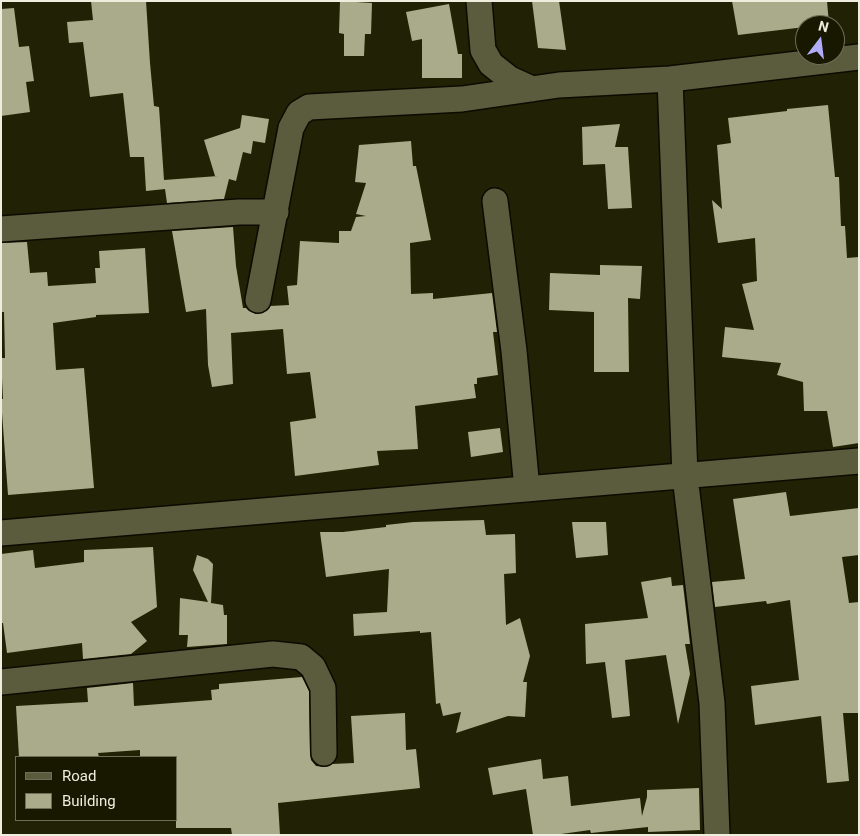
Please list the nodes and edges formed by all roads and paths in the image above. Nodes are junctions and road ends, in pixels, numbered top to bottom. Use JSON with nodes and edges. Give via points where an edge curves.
{"nodes":[{"id":1,"x":479,"y":1,"type":"edge"},
{"id":2,"x":859,"y":57,"type":"edge"},
{"id":3,"x":670,"y":79,"type":"junction"},
{"id":4,"x":532,"y":89,"type":"junction"},
{"id":5,"x":494,"y":201,"type":"dead end"},
{"id":6,"x":276,"y":212,"type":"junction"},
{"id":7,"x":1,"y":229,"type":"edge"},
{"id":8,"x":258,"y":300,"type":"dead end"},
{"id":9,"x":859,"y":462,"type":"edge"},
{"id":10,"x":685,"y":476,"type":"junction"},
{"id":11,"x":527,"y":489,"type":"junction"},
{"id":12,"x":1,"y":533,"type":"edge"},
{"id":13,"x":1,"y":682,"type":"edge"},
{"id":14,"x":324,"y":753,"type":"dead end"},
{"id":15,"x":716,"y":835,"type":"edge"}],
"edges":[{"from":1,"to":4,"type":"street","via":[[483,50],[491,64],[510,79]]},
{"from":2,"to":3,"type":"street"},
{"from":3,"to":4,"type":"street"},
{"from":3,"to":10,"type":"street"},
{"from":4,"to":6,"type":"street","via":[[462,99],[309,107],[299,114],[291,128]]},
{"from":5,"to":11,"type":"street","via":[[514,351]]},
{"from":6,"to":7,"type":"street"},
{"from":6,"to":8,"type":"street"},
{"from":9,"to":10,"type":"street"},
{"from":10,"to":11,"type":"street"},
{"from":10,"to":15,"type":"street","via":[[712,703]]},
{"from":11,"to":12,"type":"street"},
{"from":13,"to":14,"type":"street","via":[[273,654],[301,657],[313,667],[323,688]]}]}
